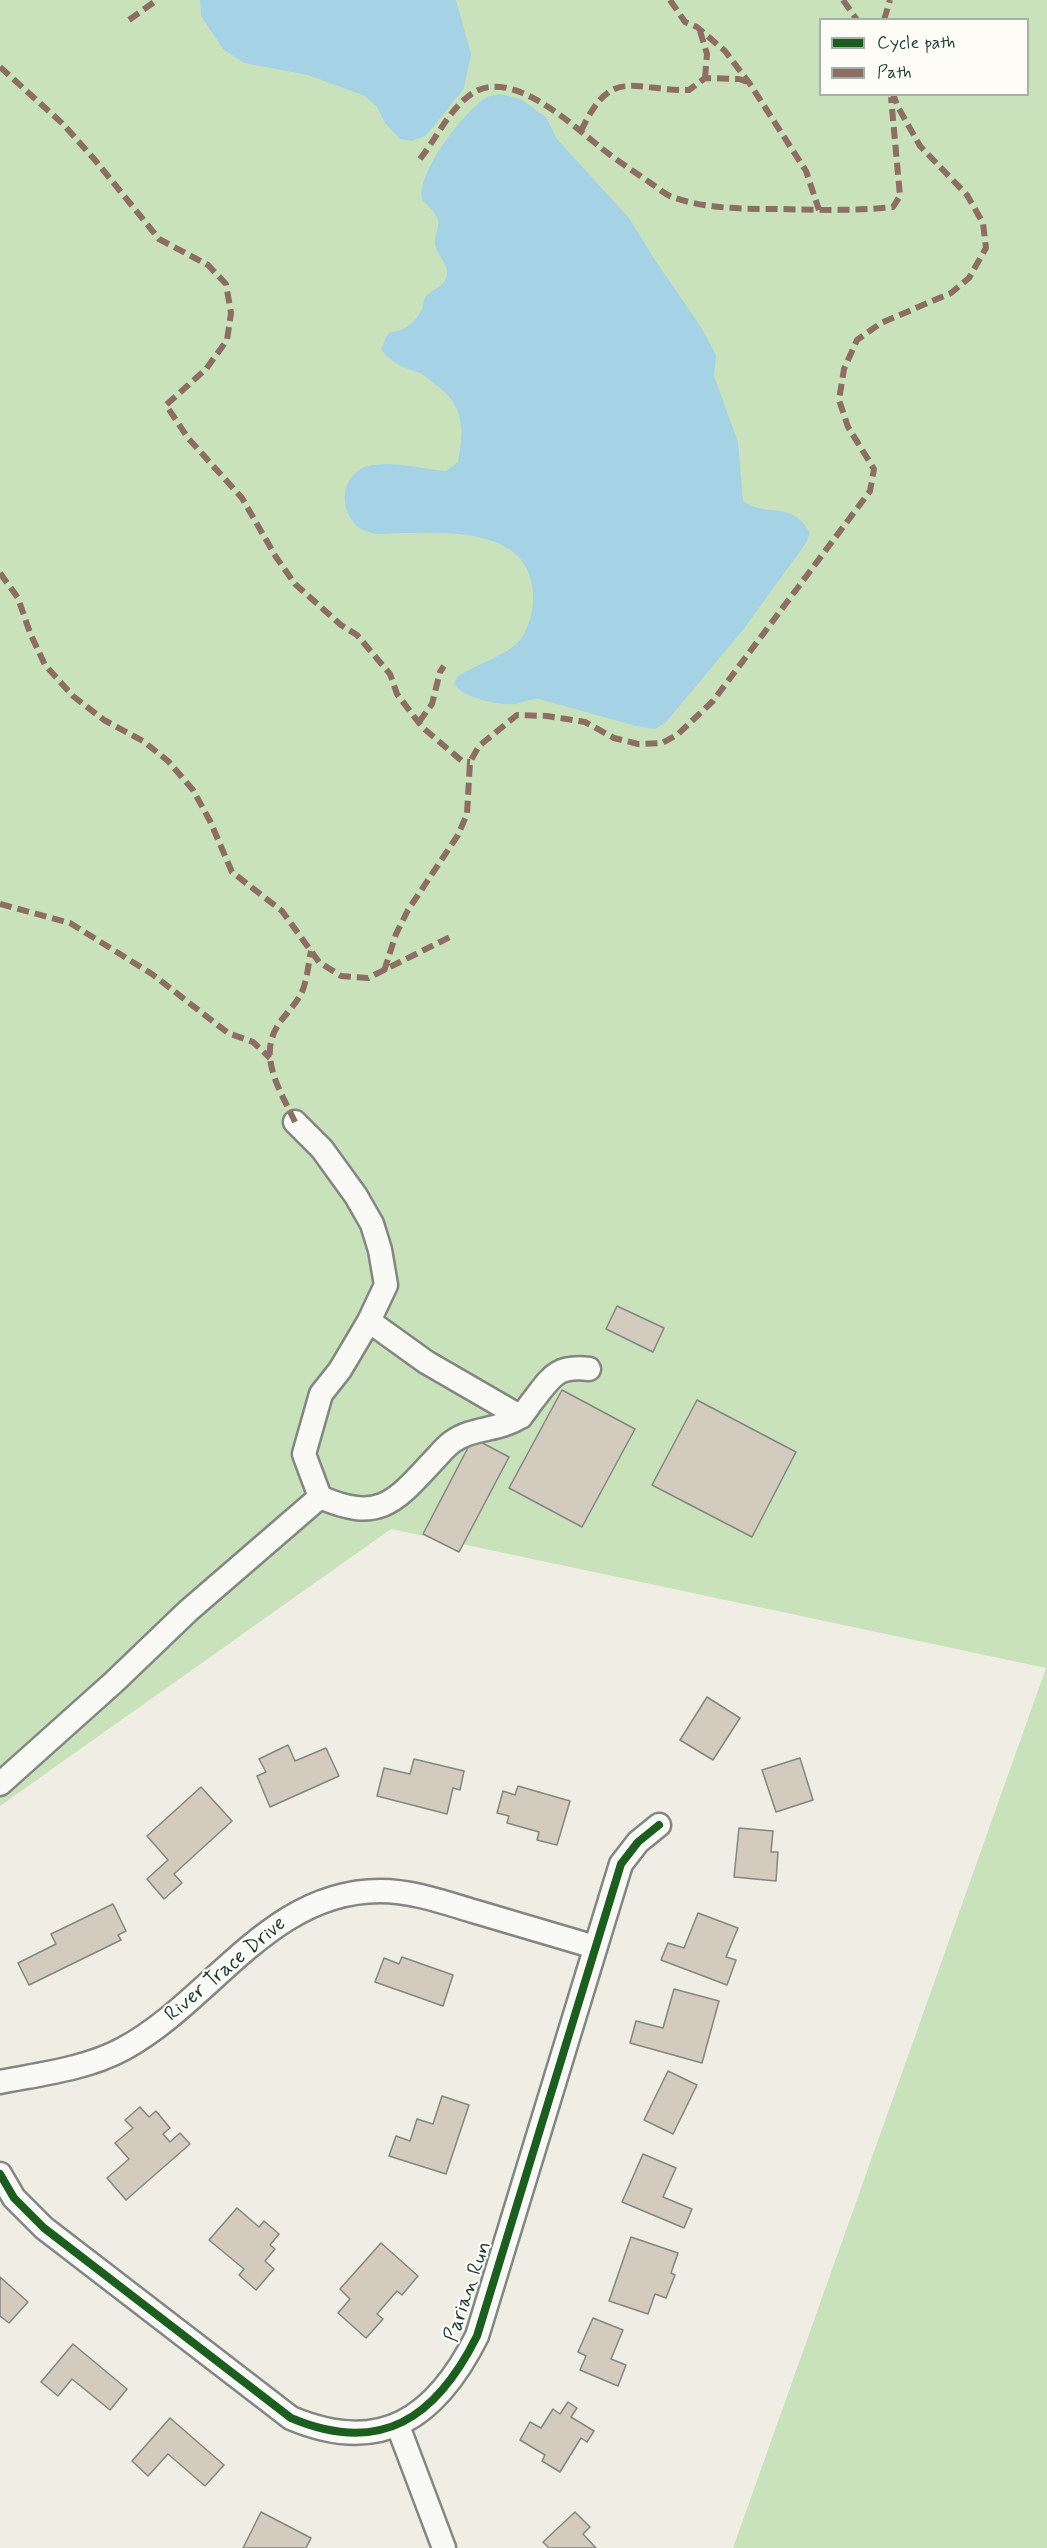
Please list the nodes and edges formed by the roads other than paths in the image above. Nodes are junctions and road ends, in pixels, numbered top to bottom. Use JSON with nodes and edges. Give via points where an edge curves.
{"nodes":[{"id":1,"x":295,"y":1122,"type":"dead end"},
{"id":2,"x":369,"y":1321,"type":"junction"},
{"id":3,"x":589,"y":1369,"type":"dead end"},
{"id":4,"x":521,"y":1417,"type":"junction"},
{"id":5,"x":320,"y":1497,"type":"junction"},
{"id":6,"x":0,"y":1784,"type":"edge"},
{"id":7,"x":659,"y":1825,"type":"dead end"},
{"id":8,"x":595,"y":1947,"type":"junction"},
{"id":9,"x":0,"y":2082,"type":"edge"},
{"id":10,"x":0,"y":2174,"type":"edge"},
{"id":11,"x":398,"y":2426,"type":"junction"},
{"id":12,"x":444,"y":2548,"type":"edge"}],
"edges":[{"from":1,"to":2,"type":"street","via":[[322,1149],[372,1224],[386,1286]]},
{"from":2,"to":4,"type":"street","via":[[426,1362]]},
{"from":2,"to":5,"type":"street","via":[[321,1394],[304,1454]]},
{"from":3,"to":4,"type":"street","via":[[569,1367],[556,1373]]},
{"from":4,"to":5,"type":"street","via":[[471,1431],[451,1442],[403,1494],[386,1505],[340,1506]]},
{"from":5,"to":6,"type":"street","via":[[188,1611]]},
{"from":7,"to":8,"type":"street","name":"Parian Run","via":[[638,1842],[621,1864]]},
{"from":8,"to":9,"type":"street","name":"River Trace Drive","via":[[418,1895],[380,1891],[342,1895],[309,1906],[276,1924],[168,2020],[124,2049],[69,2068]]},
{"from":8,"to":11,"type":"street","name":"Parian Run","via":[[477,2336],[446,2386]]},
{"from":10,"to":11,"type":"street","name":"Parian Run","via":[[14,2198],[44,2228],[291,2418],[344,2433]]},
{"from":11,"to":12,"type":"street"}]}
